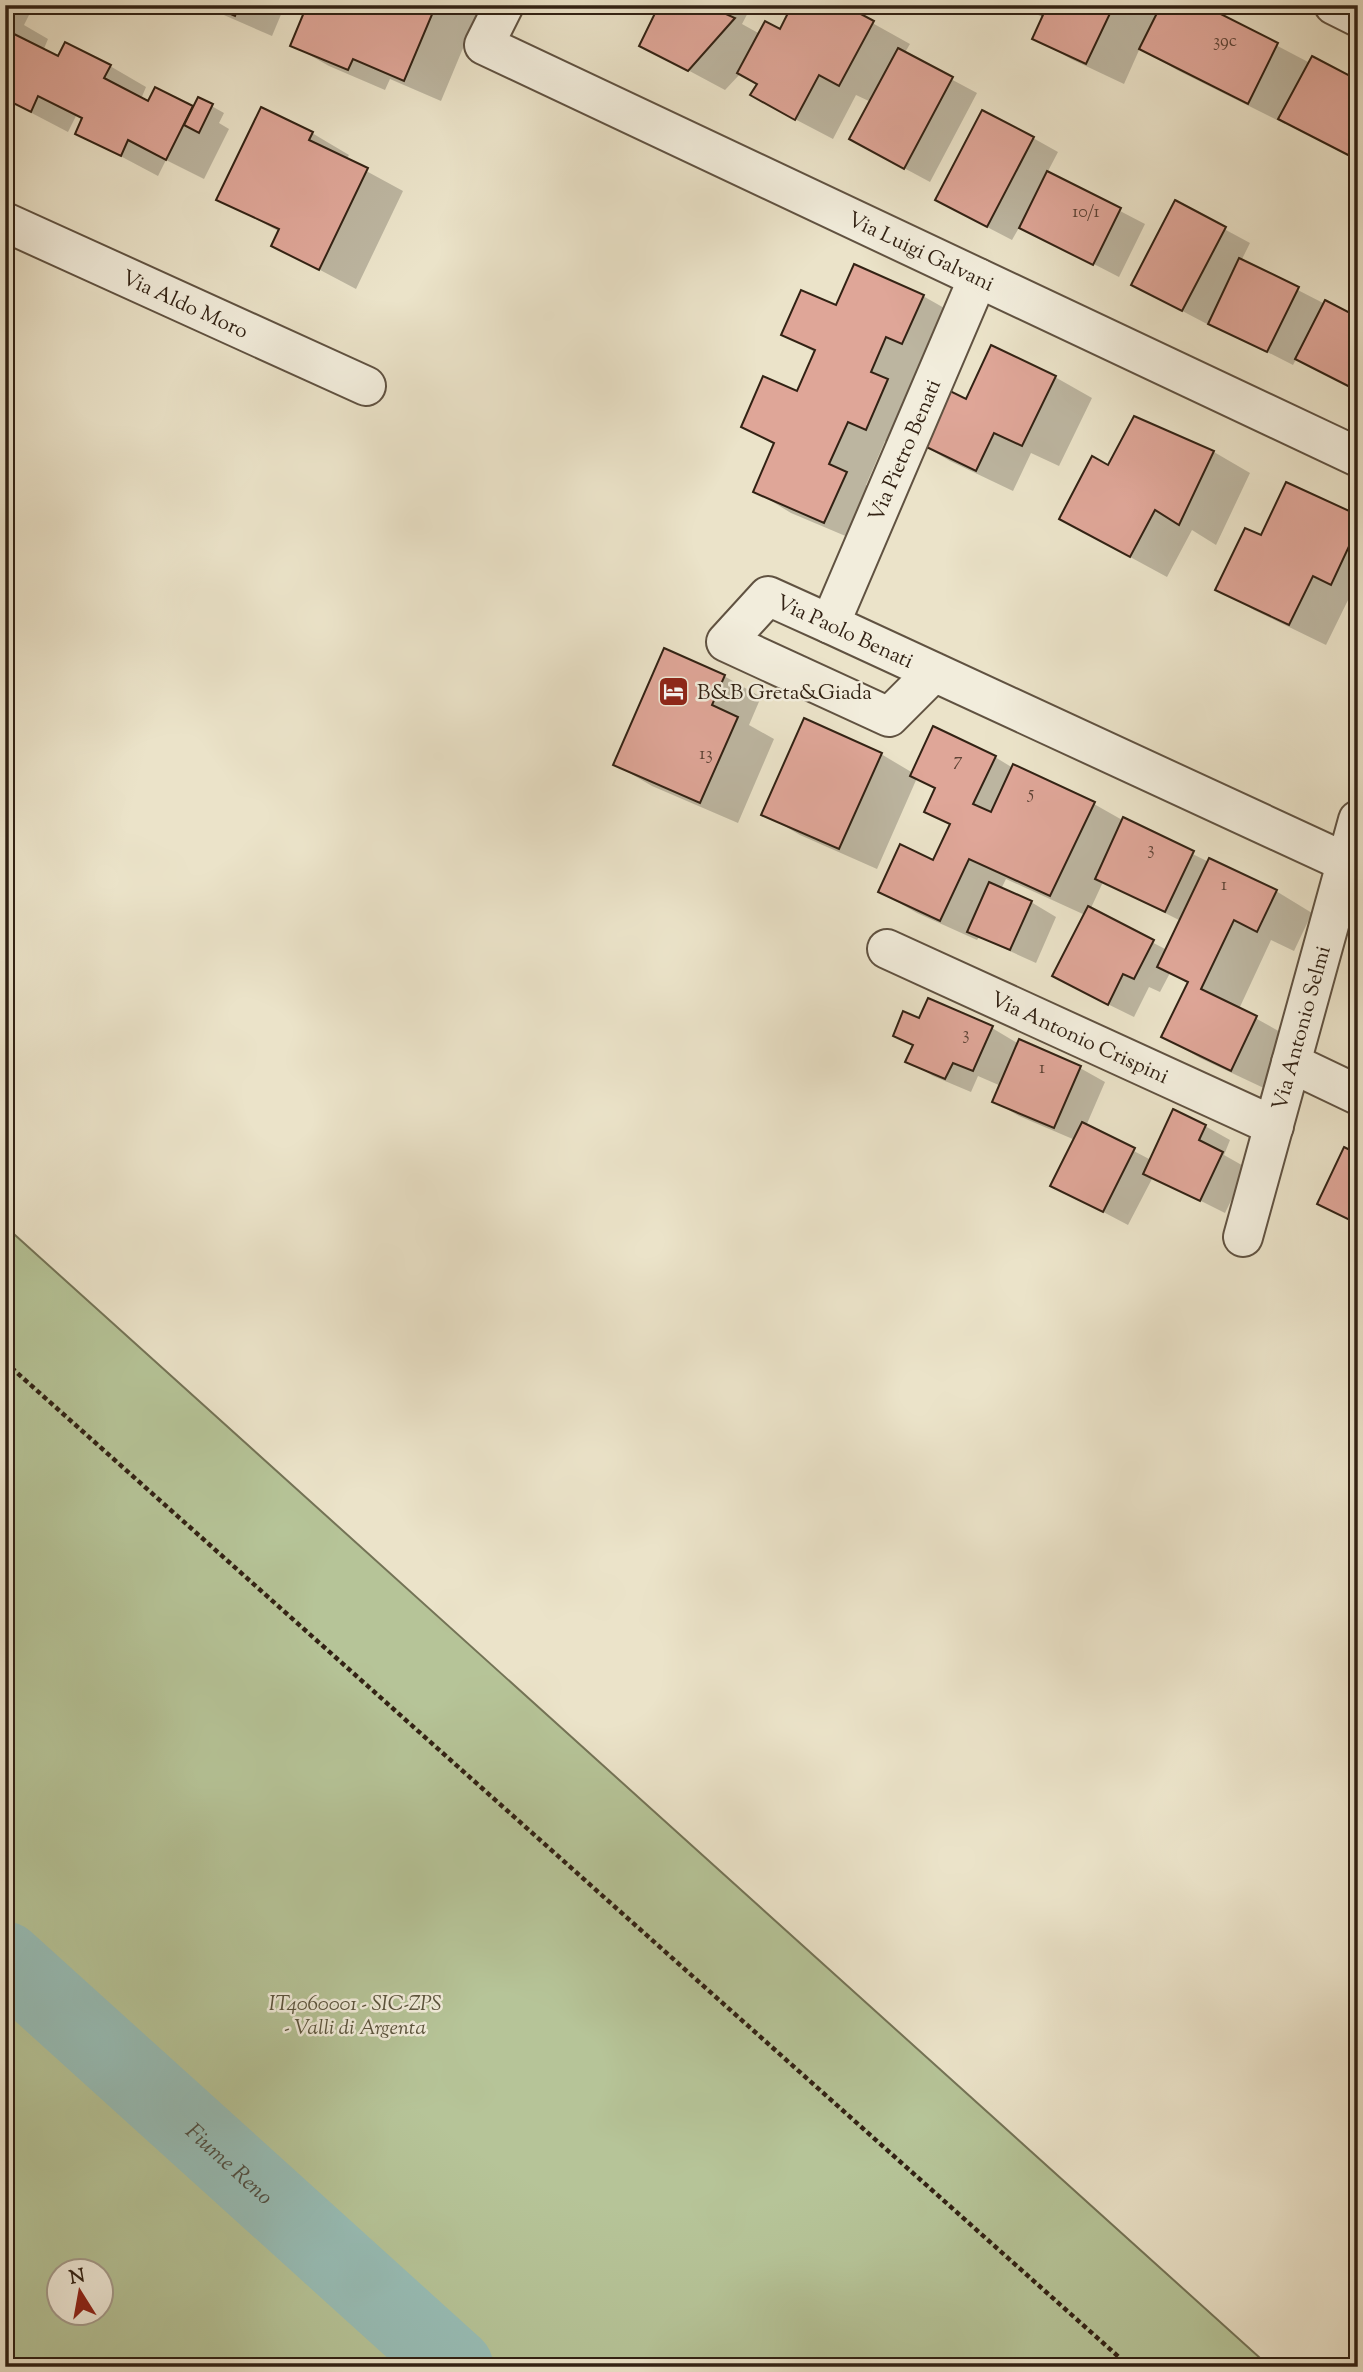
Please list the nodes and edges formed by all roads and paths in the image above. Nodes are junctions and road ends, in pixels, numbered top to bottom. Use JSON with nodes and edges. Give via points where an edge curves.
{"nodes":[{"id":1,"x":504,"y":5,"type":"edge"},
{"id":2,"x":1334,"y":5,"type":"edge"},
{"id":3,"x":1358,"y":17,"type":"edge"},
{"id":4,"x":5,"y":222,"type":"edge"},
{"id":5,"x":978,"y":278,"type":"junction"},
{"id":6,"x":366,"y":386,"type":"dead end"},
{"id":7,"x":1358,"y":457,"type":"edge"},
{"id":8,"x":830,"y":624,"type":"junction"},
{"id":9,"x":934,"y":672,"type":"junction"},
{"id":10,"x":1358,"y":820,"type":"edge"},
{"id":11,"x":1352,"y":865,"type":"edge"},
{"id":12,"x":887,"y":949,"type":"dead end"},
{"id":13,"x":1291,"y":1063,"type":"junction"},
{"id":14,"x":1358,"y":1095,"type":"edge"},
{"id":15,"x":1274,"y":1126,"type":"junction"},
{"id":16,"x":1243,"y":1237,"type":"dead end"},
{"id":17,"x":5,"y":1362,"type":"edge"},
{"id":18,"x":1130,"y":2367,"type":"edge"}],
"edges":[{"from":1,"to":5,"type":"street","name":"Via Luigi Galvani","via":[[484,45]]},
{"from":2,"to":3,"type":"street"},
{"from":4,"to":6,"type":"street","name":"Via Aldo Moro"},
{"from":5,"to":7,"type":"street","name":"Via Luigi Galvani"},
{"from":5,"to":8,"type":"street","name":"Via Pietro Benati"},
{"from":8,"to":9,"type":"street","name":"Via Paolo Benati"},
{"from":8,"to":9,"type":"street","name":"Via Paolo Benati","via":[[768,596],[726,642],[889,718]]},
{"from":9,"to":11,"type":"street","name":"Via Paolo Benati"},
{"from":10,"to":11,"type":"street","name":"Via Antonio Selmi"},
{"from":11,"to":13,"type":"street","name":"Via Antonio Selmi"},
{"from":12,"to":15,"type":"street","name":"Via Antonio Crispini"},
{"from":13,"to":14,"type":"street"},
{"from":13,"to":15,"type":"street","name":"Via Antonio Selmi"},
{"from":15,"to":16,"type":"street","name":"Via Antonio Selmi"},
{"from":17,"to":18,"type":"path"}]}
